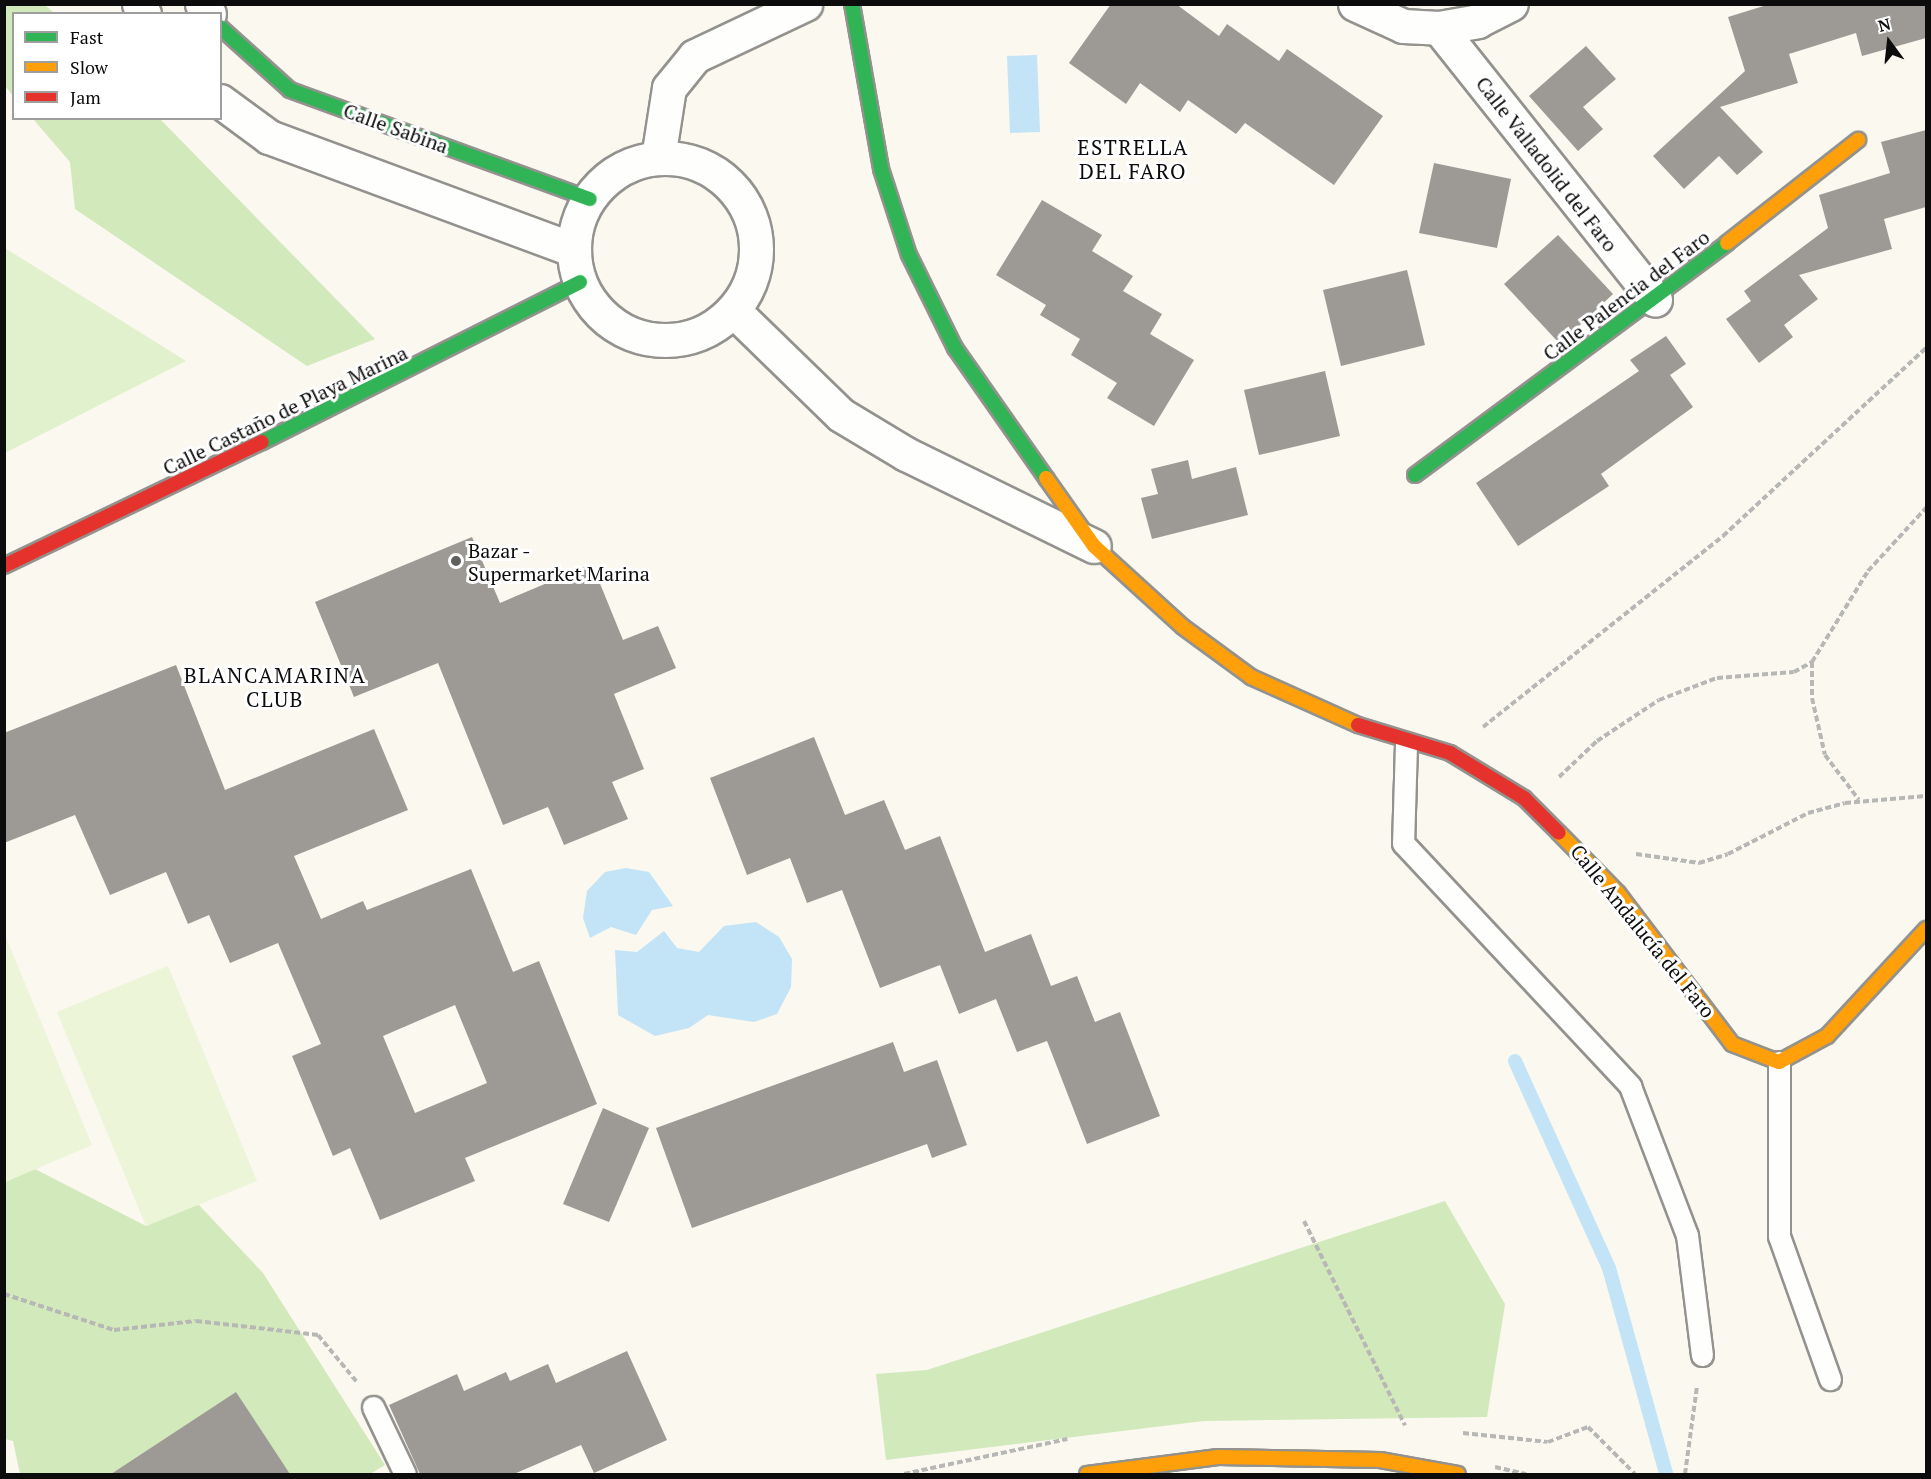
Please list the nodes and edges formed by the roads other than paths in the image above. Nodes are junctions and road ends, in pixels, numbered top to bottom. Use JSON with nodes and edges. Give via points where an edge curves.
{"nodes":[{"id":1,"x":805,"y":4,"type":"edge"},
{"id":2,"x":852,"y":4,"type":"edge"},
{"id":3,"x":1355,"y":4,"type":"edge"},
{"id":4,"x":1511,"y":4,"type":"edge"},
{"id":5,"x":1440,"y":28,"type":"junction"},
{"id":6,"x":222,"y":29,"type":"edge"},
{"id":7,"x":222,"y":102,"type":"edge"},
{"id":8,"x":1858,"y":140,"type":"dead end"},
{"id":9,"x":658,"y":158,"type":"junction"},
{"id":10,"x":590,"y":199,"type":"junction"},
{"id":11,"x":574,"y":250,"type":"junction"},
{"id":12,"x":580,"y":282,"type":"junction"},
{"id":13,"x":1656,"y":300,"type":"junction"},
{"id":14,"x":734,"y":311,"type":"junction"},
{"id":15,"x":1415,"y":475,"type":"dead end"},
{"id":16,"x":1094,"y":546,"type":"junction"},
{"id":17,"x":4,"y":566,"type":"edge"},
{"id":18,"x":1406,"y":744,"type":"junction"},
{"id":19,"x":1926,"y":929,"type":"edge"},
{"id":20,"x":1779,"y":1062,"type":"junction"},
{"id":21,"x":1702,"y":1355,"type":"road end"},
{"id":22,"x":1830,"y":1379,"type":"dead end"},
{"id":23,"x":373,"y":1407,"type":"road end"},
{"id":24,"x":405,"y":1474,"type":"edge"},
{"id":25,"x":1087,"y":1474,"type":"edge"},
{"id":26,"x":1458,"y":1474,"type":"edge"}],
"edges":[{"from":1,"to":9,"type":"street","via":[[695,56],[669,87]]},
{"from":2,"to":16,"type":"main road","name":"Calle Andalucía del Faro","via":[[881,169],[909,255],[955,348]]},
{"from":3,"to":5,"type":"street","via":[[1403,27]]},
{"from":4,"to":5,"type":"street","via":[[1477,21]]},
{"from":5,"to":13,"type":"street","name":"Calle Valladolid del Faro"},
{"from":6,"to":10,"type":"main road","name":"Calle Sabina","via":[[290,90]]},
{"from":7,"to":11,"type":"street","via":[[269,137]]},
{"from":8,"to":13,"type":"main road","name":"Calle Palencia del Faro"},
{"from":9,"to":10,"type":"street","via":[[627,165],[600,183]]},
{"from":9,"to":14,"type":"street","via":[[699,165],[718,173],[741,196],[754,225],[758,256],[750,287]]},
{"from":10,"to":11,"type":"street"},
{"from":11,"to":12,"type":"street"},
{"from":12,"to":14,"type":"street","via":[[602,316],[626,333],[654,340],[683,339],[711,329]]},
{"from":12,"to":17,"type":"main road","name":"Calle Castaño de Playa Marina","via":[[384,384]]},
{"from":13,"to":15,"type":"main road","name":"Calle Palencia del Faro"},
{"from":14,"to":16,"type":"street","via":[[841,415],[906,454]]},
{"from":16,"to":18,"type":"main road","name":"Calle Andalucía del Faro","via":[[1184,627],[1251,677],[1344,722]]},
{"from":18,"to":20,"type":"main road","name":"Calle Andalucía del Faro","via":[[1450,753],[1487,772],[1530,804],[1568,837],[1618,893],[1732,1044]]},
{"from":18,"to":21,"type":"lane","via":[[1403,843],[1630,1086],[1687,1236]]},
{"from":19,"to":20,"type":"main road","via":[[1827,1036]]},
{"from":20,"to":22,"type":"lane","via":[[1779,1236]]},
{"from":23,"to":24,"type":"lane"},
{"from":25,"to":26,"type":"main road","via":[[1218,1457],[1380,1460]]}]}
